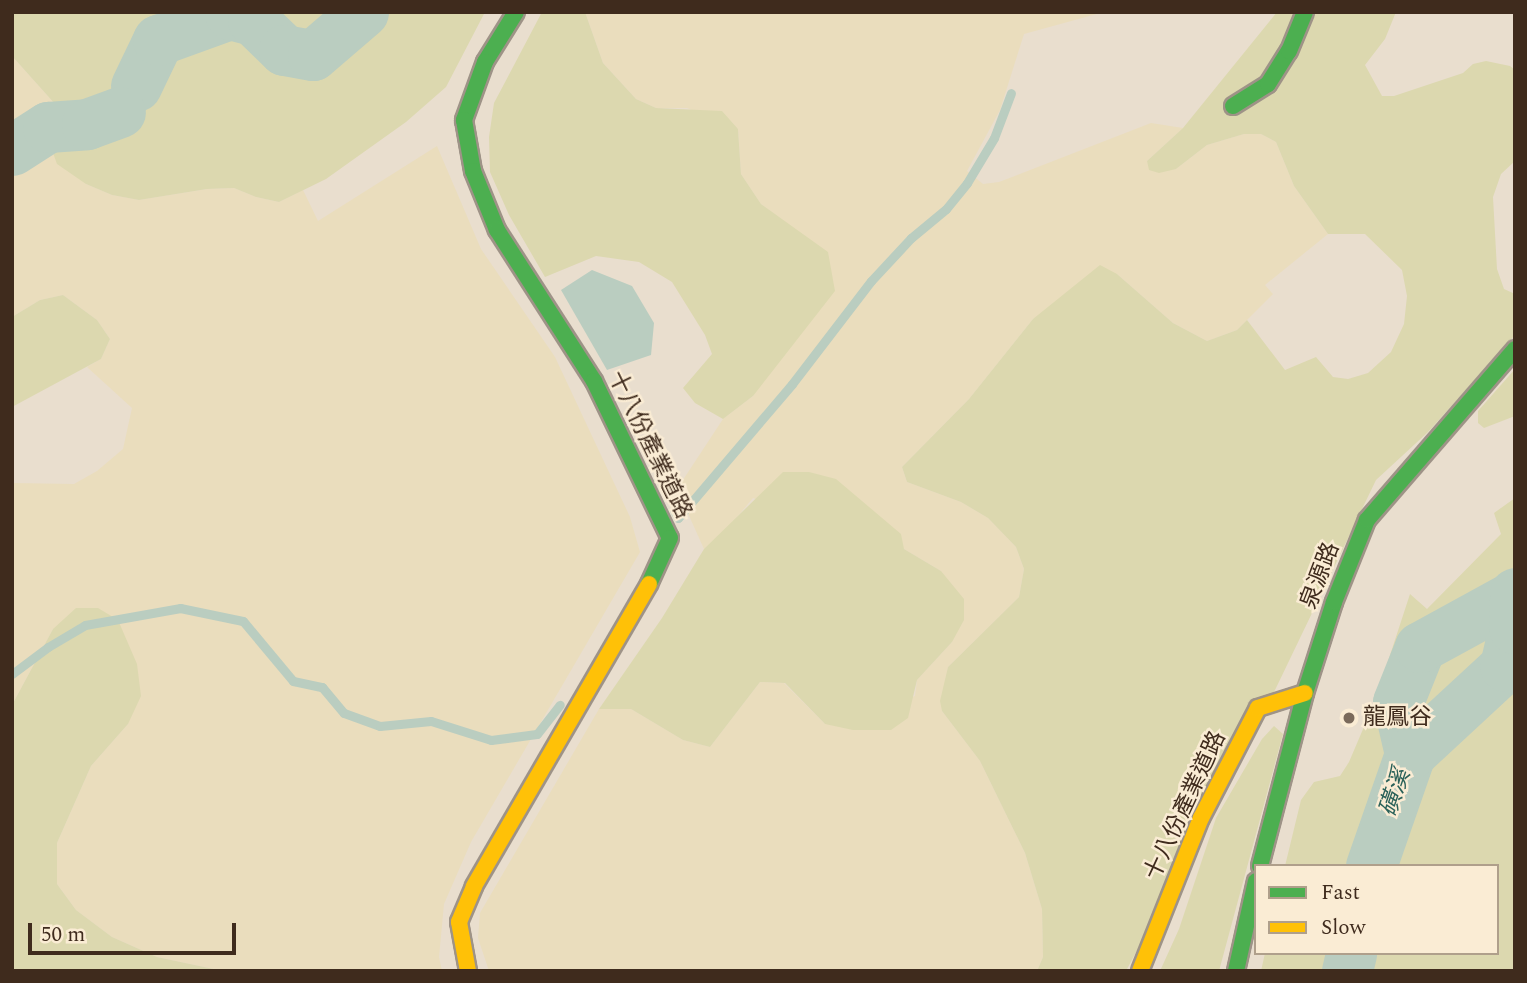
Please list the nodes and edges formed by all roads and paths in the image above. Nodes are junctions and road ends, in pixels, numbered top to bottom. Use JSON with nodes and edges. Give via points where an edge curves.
{"nodes":[{"id":1,"x":516,"y":12,"type":"edge"},
{"id":2,"x":1305,"y":12,"type":"edge"},
{"id":3,"x":1233,"y":106,"type":"dead end"},
{"id":4,"x":1515,"y":349,"type":"edge"},
{"id":5,"x":1305,"y":693,"type":"junction"},
{"id":6,"x":1261,"y":864,"type":"edge"},
{"id":7,"x":1254,"y":890,"type":"edge"},
{"id":8,"x":468,"y":971,"type":"edge"},
{"id":9,"x":1140,"y":971,"type":"edge"},
{"id":10,"x":1236,"y":971,"type":"edge"}],
"edges":[{"from":1,"to":8,"type":"street","name":"十八份產業道路","via":[[485,62],[464,120],[473,171],[497,230],[594,381],[670,538],[659,566],[474,886],[459,922]]},
{"from":2,"to":3,"type":"street","via":[[1289,51],[1268,84]]},
{"from":4,"to":5,"type":"street","name":"泉源路","via":[[1367,520]]},
{"from":5,"to":6,"type":"street","name":"泉源路"},
{"from":5,"to":9,"type":"street","name":"十八份產業道路","via":[[1258,708],[1200,818]]},
{"from":7,"to":10,"type":"street"}]}
